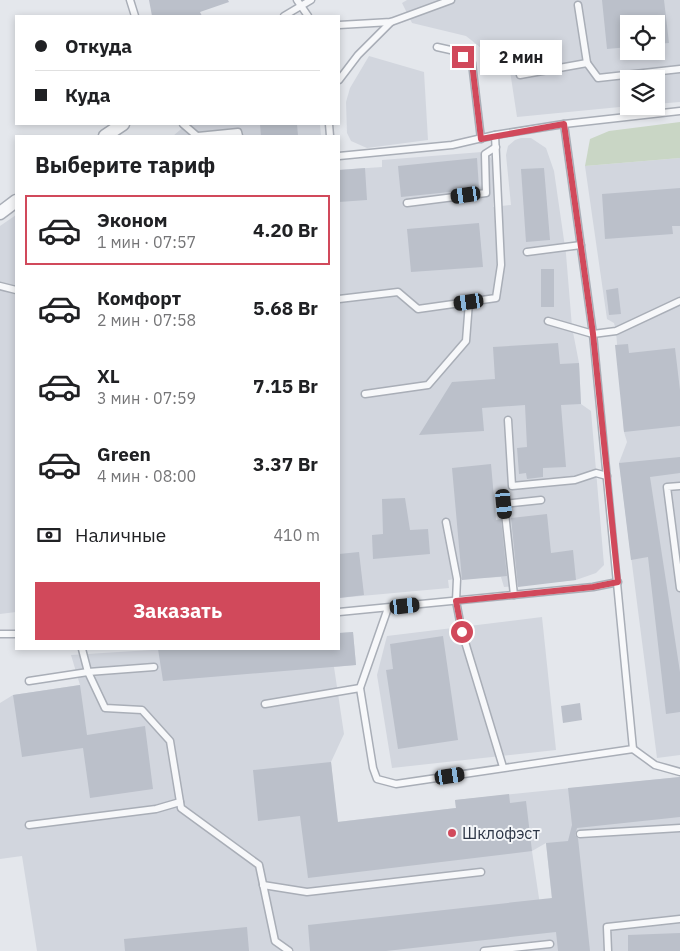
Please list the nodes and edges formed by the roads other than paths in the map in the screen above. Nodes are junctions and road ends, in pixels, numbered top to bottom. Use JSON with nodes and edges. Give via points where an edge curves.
{"nodes":[{"id":1,"x":130,"y":0,"type":"edge"},
{"id":2,"x":311,"y":0,"type":"edge"},
{"id":3,"x":451,"y":0,"type":"edge"},
{"id":4,"x":298,"y":3,"type":"edge"},
{"id":5,"x":578,"y":5,"type":"dead end"},
{"id":6,"x":134,"y":15,"type":"edge"},
{"id":7,"x":285,"y":15,"type":"edge"},
{"id":8,"x":307,"y":15,"type":"edge"},
{"id":9,"x":391,"y":22,"type":"junction"},
{"id":10,"x":340,"y":26,"type":"edge"},
{"id":11,"x":437,"y":47,"type":"dead end"},
{"id":12,"x":587,"y":63,"type":"junction"},
{"id":13,"x":680,"y":69,"type":"edge"},
{"id":14,"x":520,"y":75,"type":"dead end"},
{"id":15,"x":340,"y":79,"type":"edge"},
{"id":16,"x":680,"y":112,"type":"edge"},
{"id":17,"x":564,"y":124,"type":"junction"},
{"id":18,"x":122,"y":125,"type":"edge"},
{"id":19,"x":184,"y":125,"type":"edge"},
{"id":20,"x":106,"y":135,"type":"edge"},
{"id":21,"x":197,"y":135,"type":"edge"},
{"id":22,"x":208,"y":135,"type":"edge"},
{"id":23,"x":239,"y":135,"type":"edge"},
{"id":24,"x":495,"y":135,"type":"junction"},
{"id":25,"x":481,"y":139,"type":"junction"},
{"id":26,"x":496,"y":147,"type":"junction"},
{"id":27,"x":340,"y":156,"type":"edge"},
{"id":28,"x":15,"y":202,"type":"edge"},
{"id":29,"x":407,"y":203,"type":"dead end"},
{"id":30,"x":0,"y":213,"type":"edge"},
{"id":31,"x":581,"y":245,"type":"junction"},
{"id":32,"x":527,"y":252,"type":"dead end"},
{"id":33,"x":0,"y":286,"type":"edge"},
{"id":34,"x":15,"y":290,"type":"edge"},
{"id":35,"x":340,"y":299,"type":"edge"},
{"id":36,"x":680,"y":301,"type":"edge"},
{"id":37,"x":469,"y":302,"type":"junction"},
{"id":38,"x":548,"y":321,"type":"dead end"},
{"id":39,"x":593,"y":334,"type":"junction"},
{"id":40,"x":365,"y":394,"type":"dead end"},
{"id":41,"x":508,"y":420,"type":"dead end"},
{"id":42,"x":607,"y":476,"type":"junction"},
{"id":43,"x":680,"y":486,"type":"edge"},
{"id":44,"x":541,"y":500,"type":"dead end"},
{"id":45,"x":446,"y":522,"type":"dead end"},
{"id":46,"x":618,"y":582,"type":"junction"},
{"id":47,"x":680,"y":588,"type":"edge"},
{"id":48,"x":514,"y":595,"type":"junction"},
{"id":49,"x":456,"y":601,"type":"junction"},
{"id":50,"x":388,"y":608,"type":"junction"},
{"id":51,"x":340,"y":612,"type":"edge"},
{"id":52,"x":0,"y":634,"type":"edge"},
{"id":53,"x":15,"y":634,"type":"edge"},
{"id":54,"x":82,"y":650,"type":"edge"},
{"id":55,"x":154,"y":667,"type":"dead end"},
{"id":56,"x":88,"y":672,"type":"junction"},
{"id":57,"x":29,"y":681,"type":"dead end"},
{"id":58,"x":360,"y":688,"type":"junction"},
{"id":59,"x":265,"y":704,"type":"dead end"},
{"id":60,"x":633,"y":749,"type":"junction"},
{"id":61,"x":503,"y":767,"type":"junction"},
{"id":62,"x":680,"y":772,"type":"edge"},
{"id":63,"x":180,"y":802,"type":"junction"},
{"id":64,"x":29,"y":825,"type":"dead end"},
{"id":65,"x":680,"y":828,"type":"edge"},
{"id":66,"x":580,"y":834,"type":"dead end"},
{"id":67,"x":481,"y":872,"type":"dead end"},
{"id":68,"x":263,"y":885,"type":"junction"},
{"id":69,"x":680,"y":919,"type":"edge"},
{"id":70,"x":275,"y":941,"type":"junction"},
{"id":71,"x":550,"y":944,"type":"dead end"},
{"id":72,"x":276,"y":951,"type":"edge"},
{"id":73,"x":289,"y":951,"type":"edge"},
{"id":74,"x":484,"y":951,"type":"edge"},
{"id":75,"x":608,"y":951,"type":"edge"}],
"edges":[{"from":1,"to":6,"type":"lane"},
{"from":2,"to":4,"type":"lane"},
{"from":3,"to":9,"type":"lane"},
{"from":4,"to":7,"type":"lane"},
{"from":4,"to":8,"type":"lane"},
{"from":5,"to":12,"type":"lane"},
{"from":9,"to":10,"type":"lane"},
{"from":9,"to":15,"type":"lane"},
{"from":11,"to":25,"type":"lane","via":[[455,50],[472,63]]},
{"from":12,"to":13,"type":"lane","via":[[598,78]]},
{"from":12,"to":14,"type":"lane"},
{"from":16,"to":17,"type":"lane"},
{"from":17,"to":24,"type":"lane"},
{"from":17,"to":31,"type":"lane"},
{"from":18,"to":20,"type":"street"},
{"from":19,"to":21,"type":"lane"},
{"from":22,"to":23,"type":"lane","via":[[238,132]]},
{"from":24,"to":25,"type":"lane"},
{"from":24,"to":26,"type":"lane"},
{"from":25,"to":27,"type":"lane","via":[[452,145]]},
{"from":26,"to":29,"type":"lane","via":[[485,154],[486,193]]},
{"from":26,"to":37,"type":"lane","via":[[501,265],[496,298]]},
{"from":28,"to":30,"type":"street"},
{"from":31,"to":32,"type":"lane"},
{"from":31,"to":39,"type":"lane"},
{"from":33,"to":34,"type":"lane"},
{"from":35,"to":37,"type":"lane","via":[[398,292],[418,310]]},
{"from":36,"to":39,"type":"lane","via":[[616,331]]},
{"from":37,"to":40,"type":"lane","via":[[466,341],[428,385]]},
{"from":38,"to":39,"type":"lane"},
{"from":39,"to":42,"type":"lane"},
{"from":41,"to":42,"type":"lane","via":[[512,486],[575,480],[596,473]]},
{"from":42,"to":46,"type":"lane"},
{"from":43,"to":47,"type":"lane","via":[[667,487]]},
{"from":44,"to":48,"type":"lane","via":[[504,504]]},
{"from":45,"to":49,"type":"lane","via":[[457,579]]},
{"from":46,"to":48,"type":"lane"},
{"from":46,"to":60,"type":"lane"},
{"from":48,"to":49,"type":"lane"},
{"from":49,"to":50,"type":"lane"},
{"from":49,"to":61,"type":"lane","via":[[462,632]]},
{"from":50,"to":51,"type":"lane"},
{"from":50,"to":58,"type":"lane"},
{"from":52,"to":53,"type":"lane"},
{"from":54,"to":56,"type":"lane"},
{"from":55,"to":56,"type":"lane"},
{"from":56,"to":57,"type":"lane"},
{"from":56,"to":63,"type":"lane","via":[[105,708],[142,710],[170,740]]},
{"from":58,"to":59,"type":"lane"},
{"from":58,"to":61,"type":"lane","via":[[377,778],[396,784]]},
{"from":60,"to":61,"type":"lane"},
{"from":60,"to":62,"type":"lane","via":[[655,765]]},
{"from":63,"to":64,"type":"lane","via":[[156,809]]},
{"from":63,"to":68,"type":"lane","via":[[181,808],[259,865]]},
{"from":65,"to":66,"type":"lane"},
{"from":67,"to":68,"type":"lane","via":[[307,892]]},
{"from":68,"to":70,"type":"lane"},
{"from":69,"to":75,"type":"lane","via":[[607,927]]},
{"from":70,"to":72,"type":"lane"},
{"from":70,"to":73,"type":"lane"},
{"from":71,"to":74,"type":"lane"}]}
